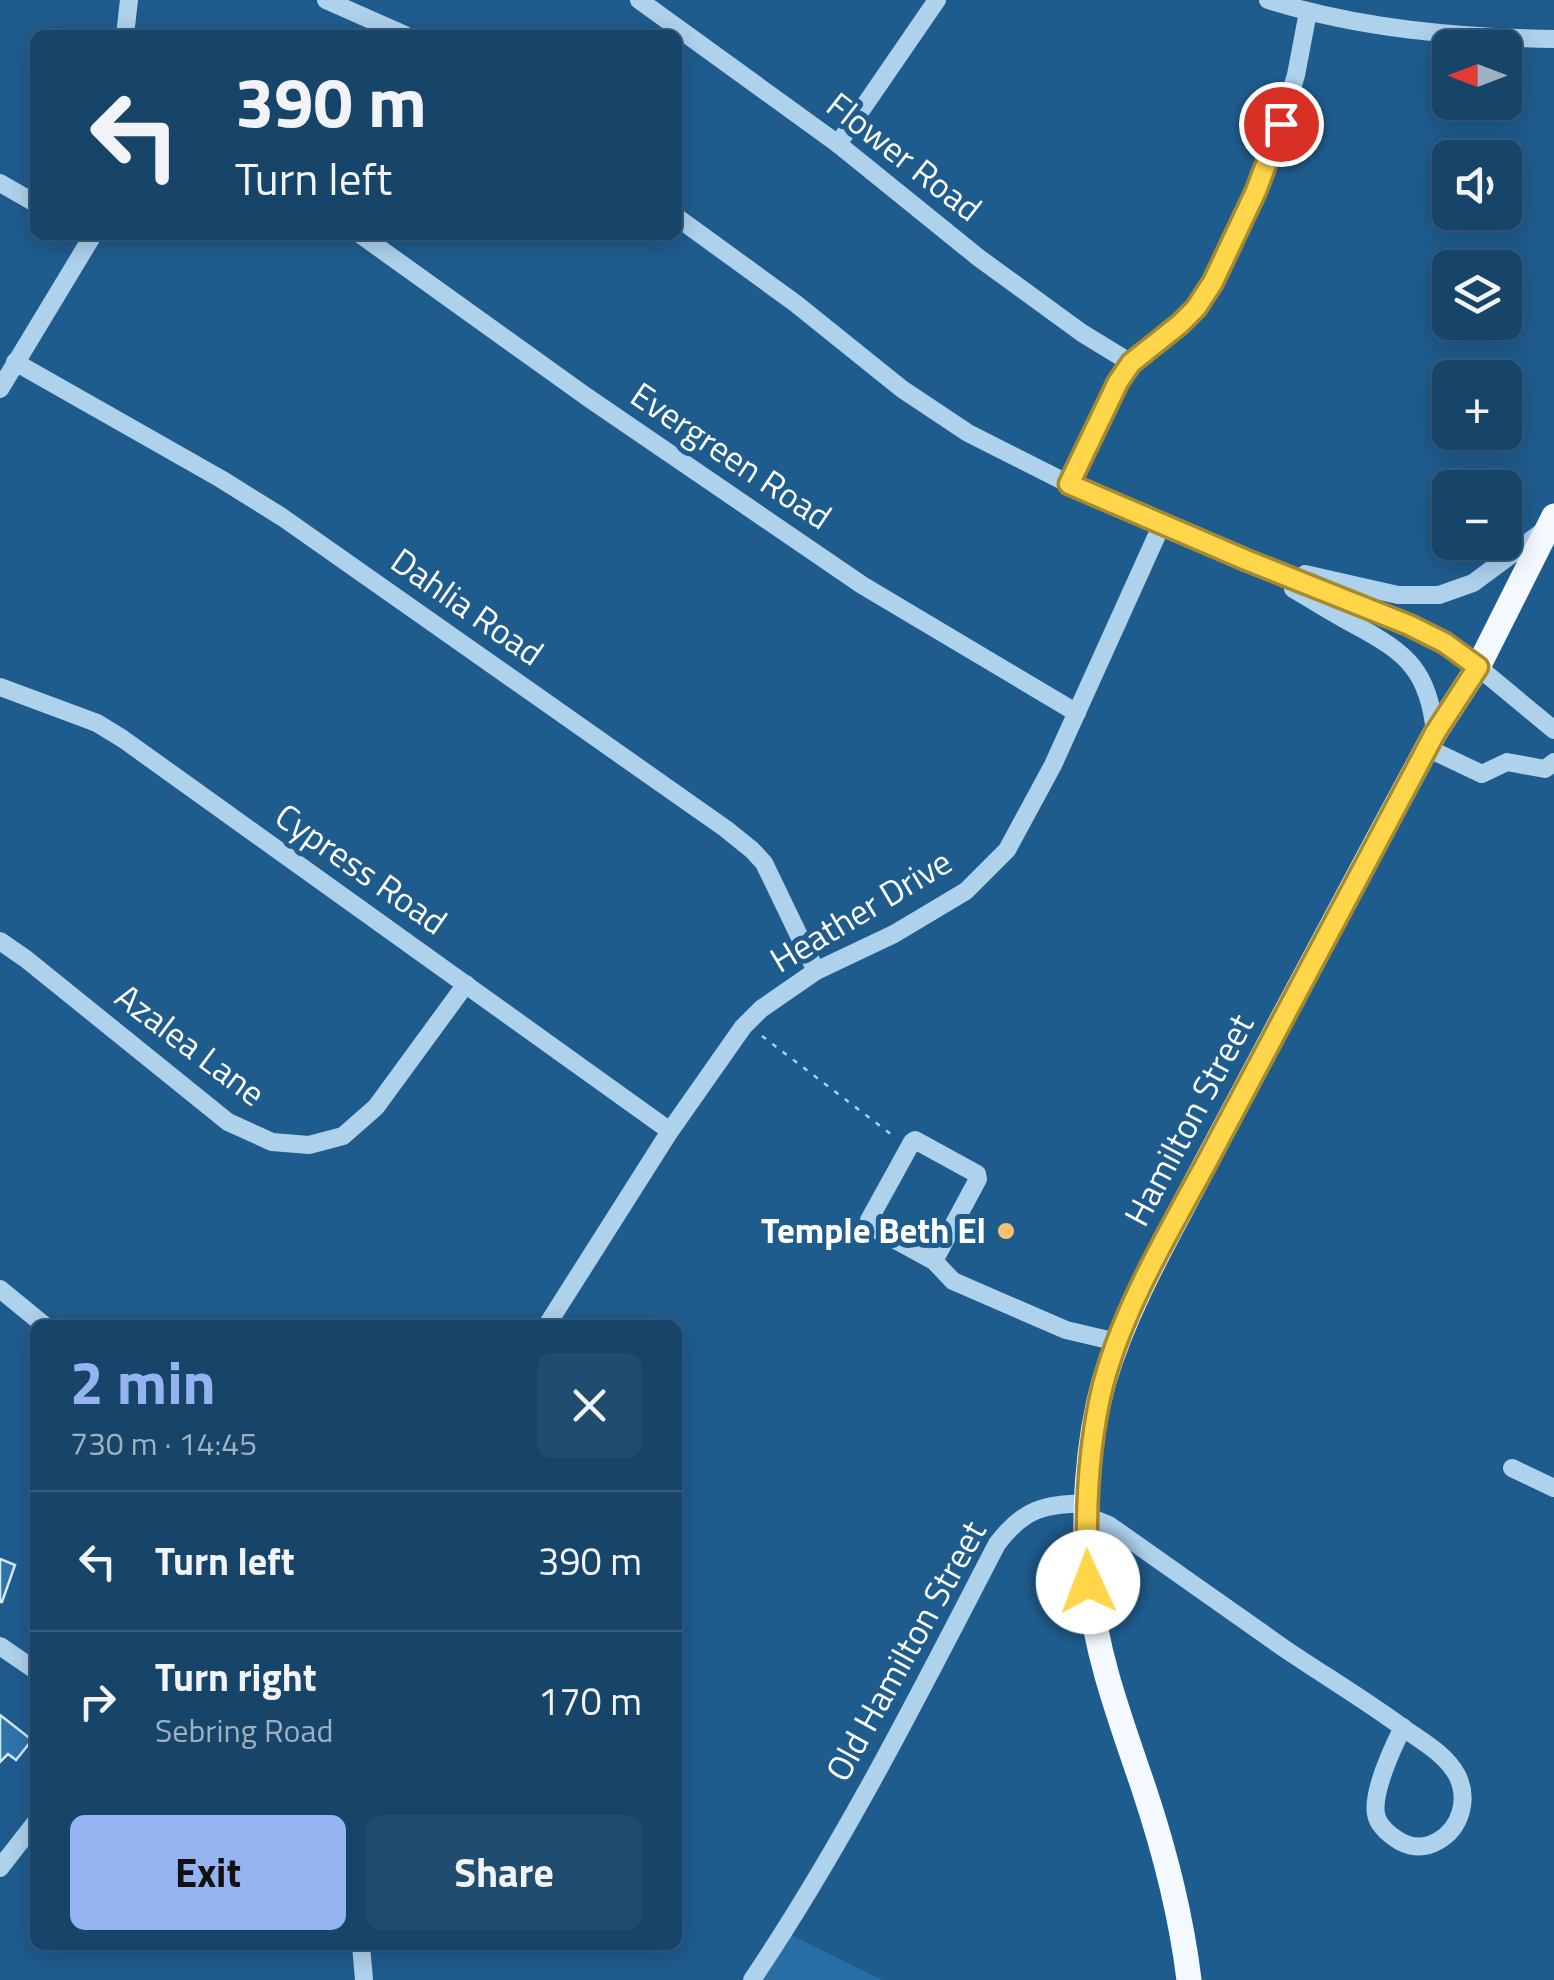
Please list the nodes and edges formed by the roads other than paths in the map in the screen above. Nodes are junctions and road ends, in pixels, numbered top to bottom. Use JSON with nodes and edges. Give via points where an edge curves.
{"nodes":[{"id":1,"x":129,"y":0,"type":"edge"},
{"id":2,"x":326,"y":0,"type":"edge"},
{"id":3,"x":639,"y":0,"type":"edge"},
{"id":4,"x":937,"y":0,"type":"edge"},
{"id":5,"x":1268,"y":0,"type":"edge"},
{"id":6,"x":1308,"y":12,"type":"junction"},
{"id":7,"x":126,"y":30,"type":"edge"},
{"id":8,"x":394,"y":30,"type":"edge"},
{"id":9,"x":680,"y":30,"type":"edge"},
{"id":10,"x":682,"y":31,"type":"edge"},
{"id":11,"x":1554,"y":40,"type":"edge"},
{"id":12,"x":838,"y":144,"type":"junction"},
{"id":13,"x":0,"y":183,"type":"edge"},
{"id":14,"x":30,"y":200,"type":"edge"},
{"id":15,"x":682,"y":221,"type":"edge"},
{"id":16,"x":89,"y":240,"type":"edge"},
{"id":17,"x":368,"y":240,"type":"edge"},
{"id":18,"x":15,"y":362,"type":"junction"},
{"id":19,"x":1131,"y":363,"type":"junction"},
{"id":20,"x":0,"y":390,"type":"edge"},
{"id":21,"x":1069,"y":484,"type":"junction"},
{"id":22,"x":1552,"y":521,"type":"edge"},
{"id":23,"x":1162,"y":524,"type":"junction"},
{"id":24,"x":1246,"y":560,"type":"junction"},
{"id":25,"x":1478,"y":667,"type":"junction"},
{"id":26,"x":0,"y":687,"type":"edge"},
{"id":27,"x":1076,"y":713,"type":"junction"},
{"id":28,"x":1554,"y":730,"type":"edge"},
{"id":29,"x":1431,"y":741,"type":"junction"},
{"id":30,"x":1551,"y":769,"type":"edge"},
{"id":31,"x":0,"y":942,"type":"edge"},
{"id":32,"x":816,"y":971,"type":"junction"},
{"id":33,"x":466,"y":984,"type":"junction"},
{"id":34,"x":670,"y":1131,"type":"junction"},
{"id":35,"x":934,"y":1261,"type":"junction"},
{"id":36,"x":0,"y":1289,"type":"edge"},
{"id":37,"x":38,"y":1320,"type":"edge"},
{"id":38,"x":550,"y":1320,"type":"edge"},
{"id":39,"x":1117,"y":1342,"type":"junction"},
{"id":40,"x":1512,"y":1468,"type":"dead end"},
{"id":41,"x":1554,"y":1488,"type":"edge"},
{"id":42,"x":1087,"y":1510,"type":"junction"},
{"id":43,"x":0,"y":1646,"type":"edge"},
{"id":44,"x":30,"y":1667,"type":"edge"},
{"id":45,"x":1403,"y":1727,"type":"junction"},
{"id":46,"x":30,"y":1829,"type":"edge"},
{"id":47,"x":0,"y":1868,"type":"edge"},
{"id":48,"x":361,"y":1950,"type":"edge"},
{"id":49,"x":364,"y":1980,"type":"edge"},
{"id":50,"x":752,"y":1980,"type":"edge"},
{"id":51,"x":1189,"y":1980,"type":"edge"}],
"edges":[{"from":1,"to":7,"type":"street"},
{"from":2,"to":8,"type":"street"},
{"from":3,"to":9,"type":"street","name":"Flower Road"},
{"from":4,"to":12,"type":"street"},
{"from":5,"to":6,"type":"street"},
{"from":6,"to":11,"type":"street","via":[[1473,38]]},
{"from":6,"to":19,"type":"street","via":[[1281,124],[1213,282],[1180,324]]},
{"from":10,"to":12,"type":"street","name":"Flower Road"},
{"from":12,"to":19,"type":"street","name":"Flower Road","via":[[979,258]]},
{"from":13,"to":14,"type":"street"},
{"from":15,"to":21,"type":"street","via":[[902,389],[968,433]]},
{"from":16,"to":18,"type":"street"},
{"from":17,"to":27,"type":"street","name":"Evergreen Road","via":[[862,585]]},
{"from":18,"to":20,"type":"street"},
{"from":18,"to":32,"type":"street","name":"Dahlia Road","via":[[282,517],[726,829],[764,864]]},
{"from":19,"to":21,"type":"street"},
{"from":21,"to":23,"type":"street"},
{"from":22,"to":24,"type":"street","via":[[1473,584],[1439,595],[1398,595]]},
{"from":22,"to":25,"type":"main road","name":"Hamilton Street"},
{"from":23,"to":24,"type":"street"},
{"from":23,"to":27,"type":"street","name":"Heather Drive"},
{"from":24,"to":25,"type":"street","via":[[1409,625]]},
{"from":24,"to":29,"type":"street","via":[[1404,654],[1432,706]]},
{"from":25,"to":28,"type":"street"},
{"from":25,"to":29,"type":"main road","name":"Hamilton Street"},
{"from":26,"to":33,"type":"street","name":"Cypress Road","via":[[122,739]]},
{"from":27,"to":32,"type":"street","name":"Heather Drive","via":[[1007,850],[985,874],[894,934]]},
{"from":29,"to":30,"type":"street","via":[[1482,774],[1507,762]]},
{"from":29,"to":39,"type":"main road","name":"Hamilton Street"},
{"from":31,"to":33,"type":"street","name":"Azalea Lane","via":[[228,1122],[272,1142],[309,1145],[356,1127]]},
{"from":32,"to":34,"type":"street","name":"Heather Drive","via":[[742,1027]]},
{"from":33,"to":34,"type":"street","name":"Cypress Road"},
{"from":34,"to":38,"type":"street","name":"Heather Drive"},
{"from":35,"to":35,"type":"street","via":[[870,1226],[915,1140],[978,1179]]},
{"from":35,"to":39,"type":"street","via":[[978,1292],[1066,1330]]},
{"from":36,"to":37,"type":"street"},
{"from":39,"to":42,"type":"main road","name":"Hamilton Street","via":[[1103,1385]]},
{"from":40,"to":41,"type":"street"},
{"from":42,"to":45,"type":"street"},
{"from":42,"to":50,"type":"street","name":"Old Hamilton Street","via":[[1054,1504],[1022,1516],[997,1544],[875,1777]]},
{"from":42,"to":51,"type":"main road","name":"Hamilton Street","via":[[1088,1582],[1100,1656],[1167,1862]]},
{"from":43,"to":44,"type":"street"},
{"from":45,"to":45,"type":"street","via":[[1441,1754],[1462,1788],[1456,1825],[1424,1847],[1401,1842],[1376,1814]]},
{"from":46,"to":47,"type":"street"},
{"from":48,"to":49,"type":"street"}]}
